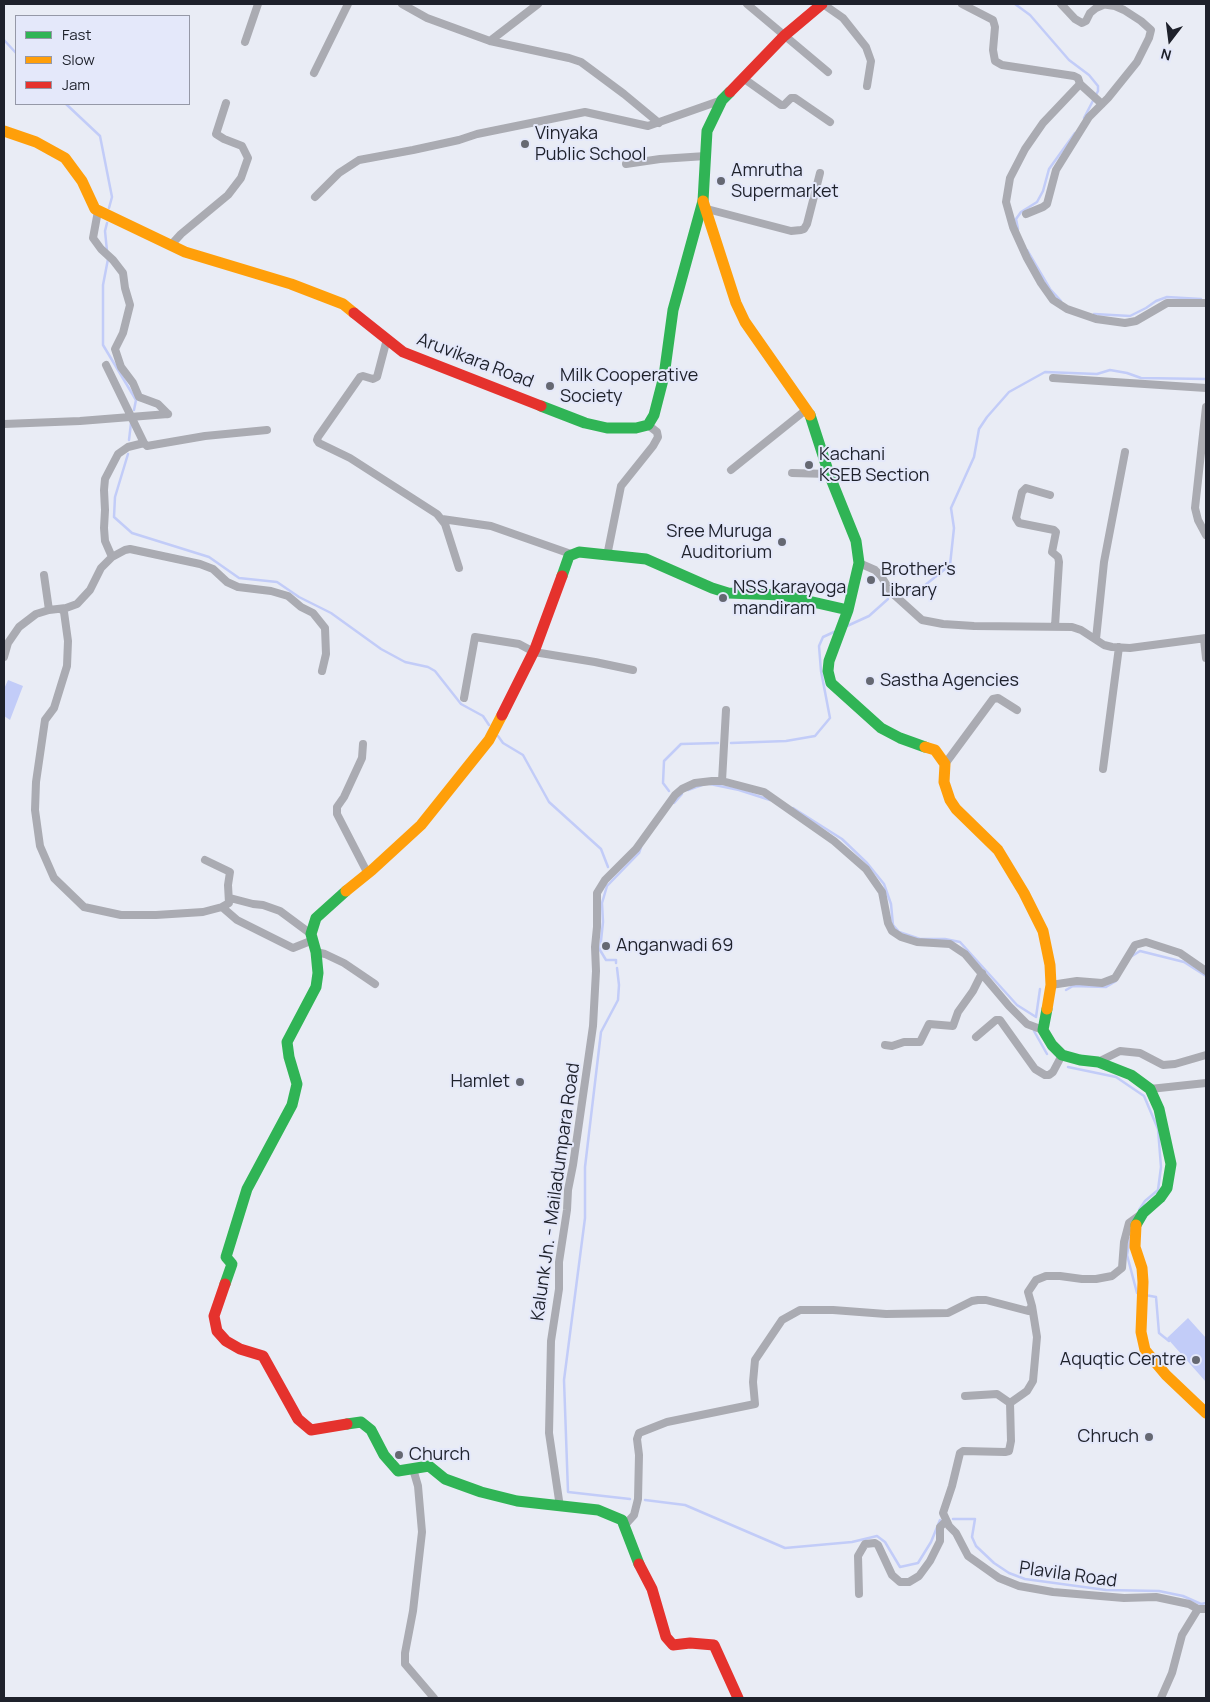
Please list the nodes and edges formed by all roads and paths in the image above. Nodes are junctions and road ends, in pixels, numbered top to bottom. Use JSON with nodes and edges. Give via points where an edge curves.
{"nodes":[{"id":1,"x":258,"y":4,"type":"edge"},
{"id":2,"x":348,"y":4,"type":"edge"},
{"id":3,"x":402,"y":4,"type":"edge"},
{"id":4,"x":538,"y":4,"type":"edge"},
{"id":5,"x":747,"y":4,"type":"edge"},
{"id":6,"x":822,"y":4,"type":"edge"},
{"id":7,"x":962,"y":4,"type":"edge"},
{"id":8,"x":1061,"y":4,"type":"edge"},
{"id":9,"x":1102,"y":4,"type":"edge"},
{"id":10,"x":784,"y":36,"type":"junction"},
{"id":11,"x":490,"y":41,"type":"junction"},
{"id":12,"x":244,"y":42,"type":"dead end"},
{"id":13,"x":828,"y":72,"type":"dead end"},
{"id":14,"x":314,"y":73,"type":"dead end"},
{"id":15,"x":743,"y":78,"type":"junction"},
{"id":16,"x":1080,"y":84,"type":"junction"},
{"id":17,"x":867,"y":86,"type":"dead end"},
{"id":18,"x":722,"y":100,"type":"junction"},
{"id":19,"x":226,"y":102,"type":"dead end"},
{"id":20,"x":1102,"y":104,"type":"junction"},
{"id":21,"x":830,"y":122,"type":"dead end"},
{"id":22,"x":659,"y":123,"type":"junction"},
{"id":23,"x":4,"y":131,"type":"edge"},
{"id":24,"x":706,"y":156,"type":"junction"},
{"id":25,"x":626,"y":164,"type":"dead end"},
{"id":26,"x":820,"y":174,"type":"dead end"},
{"id":27,"x":315,"y":197,"type":"dead end"},
{"id":28,"x":705,"y":205,"type":"junction"},
{"id":29,"x":98,"y":211,"type":"junction"},
{"id":30,"x":1026,"y":214,"type":"dead end"},
{"id":31,"x":171,"y":245,"type":"junction"},
{"id":32,"x":1206,"y":303,"type":"edge"},
{"id":33,"x":387,"y":339,"type":"junction"},
{"id":34,"x":106,"y":365,"type":"dead end"},
{"id":35,"x":1052,"y":378,"type":"dead end"},
{"id":36,"x":1206,"y":388,"type":"edge"},
{"id":37,"x":1206,"y":407,"type":"edge"},
{"id":38,"x":807,"y":410,"type":"junction"},
{"id":39,"x":131,"y":417,"type":"junction"},
{"id":40,"x":4,"y":424,"type":"edge"},
{"id":41,"x":648,"y":425,"type":"junction"},
{"id":42,"x":267,"y":430,"type":"dead end"},
{"id":43,"x":144,"y":443,"type":"junction"},
{"id":44,"x":1125,"y":452,"type":"dead end"},
{"id":45,"x":731,"y":470,"type":"dead end"},
{"id":46,"x":792,"y":473,"type":"dead end"},
{"id":47,"x":829,"y":474,"type":"junction"},
{"id":48,"x":1050,"y":495,"type":"dead end"},
{"id":49,"x":442,"y":519,"type":"junction"},
{"id":50,"x":1206,"y":535,"type":"edge"},
{"id":51,"x":572,"y":554,"type":"junction"},
{"id":52,"x":607,"y":556,"type":"junction"},
{"id":53,"x":112,"y":557,"type":"junction"},
{"id":54,"x":859,"y":563,"type":"junction"},
{"id":55,"x":459,"y":568,"type":"dead end"},
{"id":56,"x":44,"y":575,"type":"dead end"},
{"id":57,"x":61,"y":609,"type":"junction"},
{"id":58,"x":49,"y":610,"type":"junction"},
{"id":59,"x":848,"y":610,"type":"junction"},
{"id":60,"x":1055,"y":626,"type":"junction"},
{"id":61,"x":1096,"y":639,"type":"junction"},
{"id":62,"x":1205,"y":639,"type":"edge"},
{"id":63,"x":1119,"y":647,"type":"junction"},
{"id":64,"x":534,"y":652,"type":"junction"},
{"id":65,"x":4,"y":657,"type":"edge"},
{"id":66,"x":1206,"y":658,"type":"edge"},
{"id":67,"x":633,"y":670,"type":"dead end"},
{"id":68,"x":322,"y":671,"type":"dead end"},
{"id":69,"x":464,"y":698,"type":"dead end"},
{"id":70,"x":726,"y":710,"type":"dead end"},
{"id":71,"x":1018,"y":710,"type":"dead end"},
{"id":72,"x":363,"y":744,"type":"dead end"},
{"id":73,"x":945,"y":764,"type":"junction"},
{"id":74,"x":1103,"y":769,"type":"dead end"},
{"id":75,"x":722,"y":782,"type":"junction"},
{"id":76,"x":205,"y":860,"type":"dead end"},
{"id":77,"x":368,"y":874,"type":"junction"},
{"id":78,"x":230,"y":898,"type":"junction"},
{"id":79,"x":222,"y":907,"type":"junction"},
{"id":80,"x":312,"y":937,"type":"junction"},
{"id":81,"x":316,"y":952,"type":"junction"},
{"id":82,"x":1206,"y":971,"type":"edge"},
{"id":83,"x":982,"y":973,"type":"junction"},
{"id":84,"x":375,"y":984,"type":"dead end"},
{"id":85,"x":1051,"y":985,"type":"junction"},
{"id":86,"x":1043,"y":1030,"type":"junction"},
{"id":87,"x":976,"y":1037,"type":"dead end"},
{"id":88,"x":885,"y":1045,"type":"dead end"},
{"id":89,"x":1062,"y":1055,"type":"junction"},
{"id":90,"x":1206,"y":1055,"type":"edge"},
{"id":91,"x":1098,"y":1062,"type":"junction"},
{"id":92,"x":1206,"y":1083,"type":"edge"},
{"id":93,"x":1150,"y":1089,"type":"junction"},
{"id":94,"x":1143,"y":1213,"type":"junction"},
{"id":95,"x":1032,"y":1306,"type":"junction"},
{"id":96,"x":965,"y":1396,"type":"dead end"},
{"id":97,"x":1010,"y":1403,"type":"junction"},
{"id":98,"x":1206,"y":1413,"type":"edge"},
{"id":99,"x":413,"y":1469,"type":"junction"},
{"id":100,"x":560,"y":1507,"type":"junction"},
{"id":101,"x":946,"y":1522,"type":"junction"},
{"id":102,"x":624,"y":1526,"type":"junction"},
{"id":103,"x":859,"y":1594,"type":"dead end"},
{"id":104,"x":1202,"y":1609,"type":"edge"},
{"id":105,"x":434,"y":1698,"type":"edge"},
{"id":106,"x":738,"y":1698,"type":"edge"},
{"id":107,"x":1161,"y":1698,"type":"edge"}],
"edges":[{"from":1,"to":12,"type":"street"},
{"from":2,"to":14,"type":"street"},
{"from":3,"to":11,"type":"street","via":[[427,18]]},
{"from":4,"to":11,"type":"street"},
{"from":5,"to":10,"type":"street"},
{"from":6,"to":10,"type":"main road"},
{"from":6,"to":17,"type":"street","via":[[849,25],[866,47],[871,61]]},
{"from":7,"to":16,"type":"street","via":[[992,20],[995,61],[1002,65],[1073,76]]},
{"from":8,"to":9,"type":"street","via":[[1082,23]]},
{"from":9,"to":20,"type":"street","via":[[1124,10],[1151,30],[1137,62]]},
{"from":10,"to":13,"type":"street"},
{"from":10,"to":15,"type":"main road"},
{"from":11,"to":22,"type":"street","via":[[582,62]]},
{"from":15,"to":18,"type":"main road"},
{"from":15,"to":21,"type":"street","via":[[781,105],[795,98]]},
{"from":16,"to":20,"type":"street"},
{"from":16,"to":32,"type":"street","via":[[1044,123],[1010,178],[1006,202],[1013,227],[1041,283],[1053,300],[1067,310],[1125,323],[1136,321],[1168,303]]},
{"from":18,"to":22,"type":"street"},
{"from":18,"to":24,"type":"main road","via":[[707,131]]},
{"from":19,"to":31,"type":"street","via":[[216,134],[242,146],[248,158],[241,178],[228,195]]},
{"from":20,"to":30,"type":"street","via":[[1089,117],[1056,170],[1046,204]]},
{"from":22,"to":27,"type":"street","via":[[641,126],[585,112],[477,134],[359,160],[339,173]]},
{"from":23,"to":29,"type":"main road","via":[[36,142],[65,158]]},
{"from":24,"to":25,"type":"street","via":[[660,158]]},
{"from":24,"to":28,"type":"main road"},
{"from":26,"to":28,"type":"street","via":[[807,224],[801,230],[791,231]]},
{"from":28,"to":38,"type":"main road","via":[[744,322]]},
{"from":28,"to":41,"type":"main road","via":[[673,310],[664,376],[654,415]]},
{"from":29,"to":31,"type":"main road","name":"Aruvikara Road"},
{"from":29,"to":39,"type":"street","via":[[93,238],[124,273],[130,306],[123,333],[114,350],[139,397],[158,404],[168,414]]},
{"from":31,"to":33,"type":"main road","name":"Aruvikara Road","via":[[343,304]]},
{"from":33,"to":41,"type":"main road","name":"Aruvikara Road","via":[[403,352],[584,423],[607,428]]},
{"from":33,"to":49,"type":"street","via":[[377,377],[360,377],[317,440]]},
{"from":34,"to":39,"type":"street"},
{"from":35,"to":36,"type":"street"},
{"from":37,"to":50,"type":"street","via":[[1195,508]]},
{"from":38,"to":45,"type":"street"},
{"from":38,"to":47,"type":"main road","via":[[812,416]]},
{"from":39,"to":40,"type":"street"},
{"from":39,"to":43,"type":"street"},
{"from":41,"to":52,"type":"street","via":[[658,437],[621,486]]},
{"from":42,"to":43,"type":"street","via":[[204,436],[149,447]]},
{"from":43,"to":53,"type":"street","via":[[128,447],[118,454],[105,479],[105,541]]},
{"from":44,"to":61,"type":"street","via":[[1104,562]]},
{"from":46,"to":47,"type":"street"},
{"from":47,"to":54,"type":"main road","via":[[856,541]]},
{"from":48,"to":60,"type":"street","via":[[1026,488],[1023,490],[1016,518],[1020,523],[1056,532],[1052,552],[1059,562]]},
{"from":49,"to":51,"type":"street","via":[[491,526]]},
{"from":49,"to":55,"type":"street"},
{"from":51,"to":52,"type":"main road"},
{"from":51,"to":64,"type":"main road","via":[[567,558]]},
{"from":52,"to":59,"type":"main road","via":[[652,560],[728,593],[782,595]]},
{"from":53,"to":57,"type":"street","via":[[80,601],[73,607]]},
{"from":53,"to":68,"type":"street","via":[[130,549],[153,553],[213,569],[238,587],[288,596],[314,613],[326,628]]},
{"from":54,"to":59,"type":"main road"},
{"from":54,"to":60,"type":"street","via":[[875,570],[891,592],[922,620],[974,626]]},
{"from":56,"to":58,"type":"street"},
{"from":57,"to":58,"type":"street"},
{"from":57,"to":79,"type":"street","via":[[68,641],[67,666],[54,708],[45,720],[35,791],[40,846],[54,878],[84,907],[122,915],[203,912]]},
{"from":58,"to":65,"type":"street","via":[[36,614],[19,627]]},
{"from":59,"to":73,"type":"main road","via":[[828,661],[831,683],[881,728],[935,750]]},
{"from":60,"to":61,"type":"street","via":[[1072,627]]},
{"from":61,"to":63,"type":"street"},
{"from":62,"to":63,"type":"street"},
{"from":62,"to":66,"type":"street"},
{"from":63,"to":74,"type":"street"},
{"from":64,"to":67,"type":"street"},
{"from":64,"to":69,"type":"street","via":[[519,644],[475,637]]},
{"from":64,"to":77,"type":"main road","via":[[489,740],[421,825]]},
{"from":70,"to":75,"type":"street"},
{"from":71,"to":73,"type":"street","via":[[998,698],[993,699]]},
{"from":72,"to":77,"type":"street","via":[[362,758],[337,807],[337,814]]},
{"from":73,"to":85,"type":"main road","via":[[944,782],[950,800],[998,850],[1043,931]]},
{"from":75,"to":83,"type":"street","via":[[764,792],[834,841],[866,869],[882,892],[892,931],[918,942],[950,944],[965,954]]},
{"from":75,"to":100,"type":"street","name":"Kalunk Jn. - Mailadumpara Road","via":[[695,783],[675,795],[636,849],[597,893],[593,1026],[568,1190],[551,1341],[548,1433]]},
{"from":76,"to":78,"type":"street","via":[[230,872]]},
{"from":77,"to":80,"type":"main road","via":[[316,918]]},
{"from":78,"to":79,"type":"street","via":[[229,903]]},
{"from":78,"to":80,"type":"street","via":[[280,911]]},
{"from":79,"to":80,"type":"street","via":[[237,920],[293,948]]},
{"from":80,"to":81,"type":"main road"},
{"from":81,"to":84,"type":"street","via":[[344,963]]},
{"from":81,"to":99,"type":"main road","via":[[316,987],[287,1042],[297,1084],[292,1106],[247,1189],[226,1257],[232,1264],[214,1318],[217,1331],[226,1341],[263,1356],[298,1419],[312,1430],[361,1422],[371,1430],[392,1466],[398,1471]]},
{"from":82,"to":85,"type":"street","via":[[1180,953],[1146,942],[1135,945],[1115,978],[1102,983],[1077,981]]},
{"from":83,"to":86,"type":"street","via":[[1027,1024]]},
{"from":83,"to":88,"type":"street","via":[[953,1026],[929,1024],[920,1042]]},
{"from":85,"to":86,"type":"main road"},
{"from":86,"to":89,"type":"main road"},
{"from":87,"to":89,"type":"street","via":[[1000,1020],[1035,1069],[1045,1075],[1053,1072]]},
{"from":89,"to":91,"type":"main road"},
{"from":90,"to":91,"type":"street","via":[[1163,1065],[1140,1053],[1120,1051]]},
{"from":91,"to":93,"type":"main road","via":[[1131,1075]]},
{"from":92,"to":93,"type":"street"},
{"from":93,"to":94,"type":"main road","via":[[1159,1109],[1171,1164],[1167,1188]]},
{"from":94,"to":95,"type":"street","via":[[1129,1223],[1122,1268],[1112,1276],[1096,1279],[1046,1276],[1036,1280],[1028,1292]]},
{"from":94,"to":98,"type":"main road","via":[[1136,1225],[1135,1247],[1142,1268],[1140,1332],[1145,1350]]},
{"from":95,"to":97,"type":"street","via":[[1037,1337],[1032,1381],[1027,1391]]},
{"from":95,"to":102,"type":"street","via":[[1028,1312],[978,1300],[948,1313],[800,1310],[782,1320],[755,1360],[755,1404],[667,1422],[639,1432],[638,1499],[634,1514]]},
{"from":96,"to":97,"type":"street","via":[[997,1394]]},
{"from":97,"to":101,"type":"street","via":[[1009,1451],[960,1453],[943,1513]]},
{"from":99,"to":100,"type":"main road","via":[[428,1466],[456,1484],[517,1501]]},
{"from":99,"to":105,"type":"street","via":[[418,1486],[422,1532],[413,1611],[404,1652],[405,1664]]},
{"from":100,"to":102,"type":"main road","via":[[598,1510],[622,1520]]},
{"from":101,"to":103,"type":"street","via":[[940,1527],[940,1541],[930,1561],[919,1576],[909,1582],[900,1582],[892,1575],[878,1545],[865,1544],[858,1556]]},
{"from":101,"to":104,"type":"street","name":"Plavila Road","via":[[968,1556],[999,1578],[1019,1586],[1124,1598],[1156,1597]]},
{"from":102,"to":106,"type":"main road","via":[[652,1589],[666,1637],[672,1645],[714,1645]]},
{"from":104,"to":107,"type":"street","via":[[1182,1635],[1172,1673]]}]}
